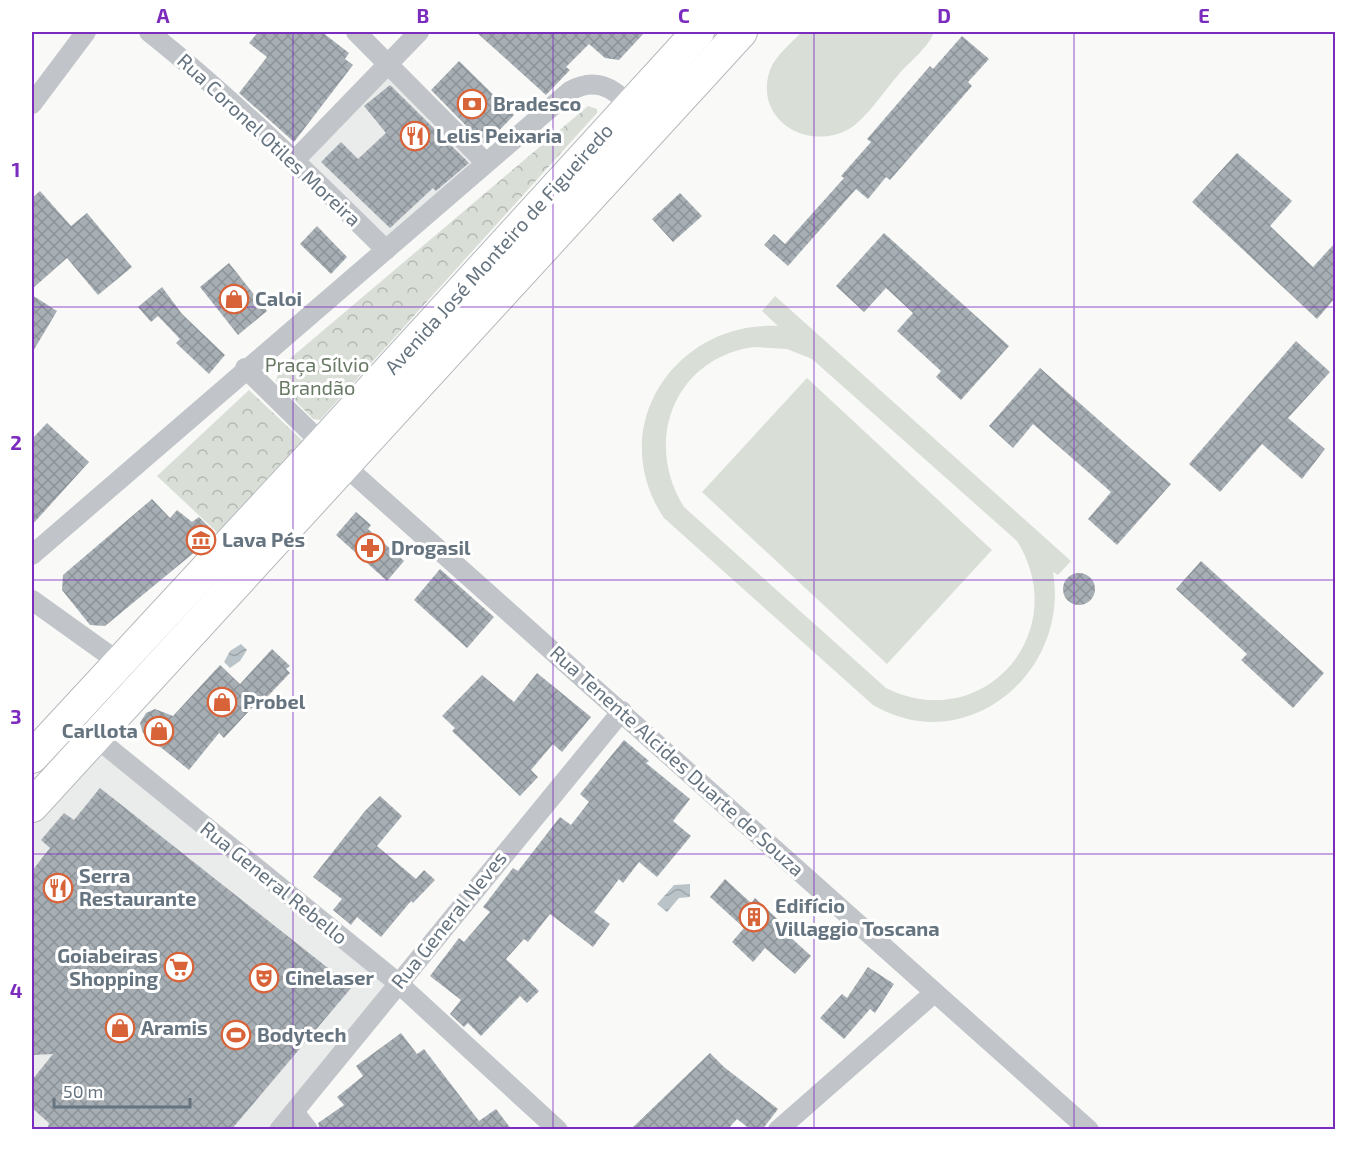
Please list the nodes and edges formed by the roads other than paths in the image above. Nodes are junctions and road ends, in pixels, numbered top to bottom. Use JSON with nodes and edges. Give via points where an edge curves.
{"nodes":[{"id":1,"x":86,"y":32,"type":"edge"},
{"id":2,"x":149,"y":32,"type":"edge"},
{"id":3,"x":356,"y":32,"type":"edge"},
{"id":4,"x":419,"y":32,"type":"edge"},
{"id":5,"x":698,"y":32,"type":"edge"},
{"id":6,"x":741,"y":32,"type":"edge"},
{"id":7,"x":388,"y":63,"type":"junction"},
{"id":8,"x":32,"y":104,"type":"edge"},
{"id":9,"x":630,"y":105,"type":"junction"},
{"id":10,"x":295,"y":160,"type":"junction"},
{"id":11,"x":486,"y":163,"type":"junction"},
{"id":12,"x":386,"y":250,"type":"junction"},
{"id":13,"x":245,"y":368,"type":"junction"},
{"id":14,"x":322,"y":444,"type":"junction"},
{"id":15,"x":345,"y":466,"type":"junction"},
{"id":16,"x":32,"y":555,"type":"edge"},
{"id":17,"x":32,"y":600,"type":"edge"},
{"id":18,"x":120,"y":663,"type":"junction"},
{"id":19,"x":622,"y":711,"type":"junction"},
{"id":20,"x":94,"y":736,"type":"junction"},
{"id":21,"x":32,"y":757,"type":"edge"},
{"id":22,"x":32,"y":806,"type":"edge"},
{"id":23,"x":398,"y":982,"type":"junction"},
{"id":24,"x":934,"y":993,"type":"junction"},
{"id":25,"x":294,"y":1112,"type":"junction"},
{"id":26,"x":1084,"y":1128,"type":"edge"},
{"id":27,"x":279,"y":1130,"type":"edge"},
{"id":28,"x":308,"y":1130,"type":"edge"},
{"id":29,"x":558,"y":1130,"type":"edge"},
{"id":30,"x":778,"y":1130,"type":"edge"}],
"edges":[{"from":1,"to":8,"type":"street"},
{"from":2,"to":10,"type":"street","name":"Rua Coronel Otiles Moreira"},
{"from":3,"to":7,"type":"street"},
{"from":4,"to":7,"type":"street"},
{"from":5,"to":9,"type":"main road","name":"Avenida José Monteiro de Figueiredo"},
{"from":6,"to":15,"type":"main road","name":"Avenida José Monteiro de Figueiredo"},
{"from":7,"to":10,"type":"street"},
{"from":7,"to":11,"type":"street"},
{"from":9,"to":11,"type":"street","via":[[604,85],[579,86]]},
{"from":9,"to":14,"type":"main road","name":"Avenida José Monteiro de Figueiredo"},
{"from":10,"to":12,"type":"street","name":"Rua Coronel Otiles Moreira"},
{"from":11,"to":12,"type":"street"},
{"from":12,"to":13,"type":"street"},
{"from":13,"to":14,"type":"street","name":"Rua Tenente Alcides Duarte de Souza"},
{"from":13,"to":16,"type":"street"},
{"from":14,"to":15,"type":"street","name":"Rua Tenente Alcides Duarte de Souza"},
{"from":14,"to":18,"type":"main road","name":"Avenida José Monteiro de Figueiredo"},
{"from":15,"to":19,"type":"street","name":"Rua Tenente Alcides Duarte de Souza"},
{"from":15,"to":20,"type":"main road","name":"Avenida José Monteiro de Figueiredo"},
{"from":17,"to":18,"type":"street"},
{"from":18,"to":21,"type":"main road","name":"Avenida José Monteiro de Figueiredo"},
{"from":19,"to":23,"type":"street","name":"Rua General Neves"},
{"from":19,"to":24,"type":"street","name":"Rua Tenente Alcides Duarte de Souza"},
{"from":20,"to":22,"type":"main road","name":"Avenida José Monteiro de Figueiredo"},
{"from":20,"to":23,"type":"street","name":"Rua General Rebello"},
{"from":23,"to":25,"type":"street","name":"Rua General Neves"},
{"from":23,"to":29,"type":"street","name":"Rua General Rebello"},
{"from":24,"to":26,"type":"street","name":"Rua Tenente Alcides Duarte de Souza"},
{"from":24,"to":30,"type":"street"},
{"from":25,"to":27,"type":"street","name":"Rua General Neves"},
{"from":25,"to":28,"type":"street"}]}
